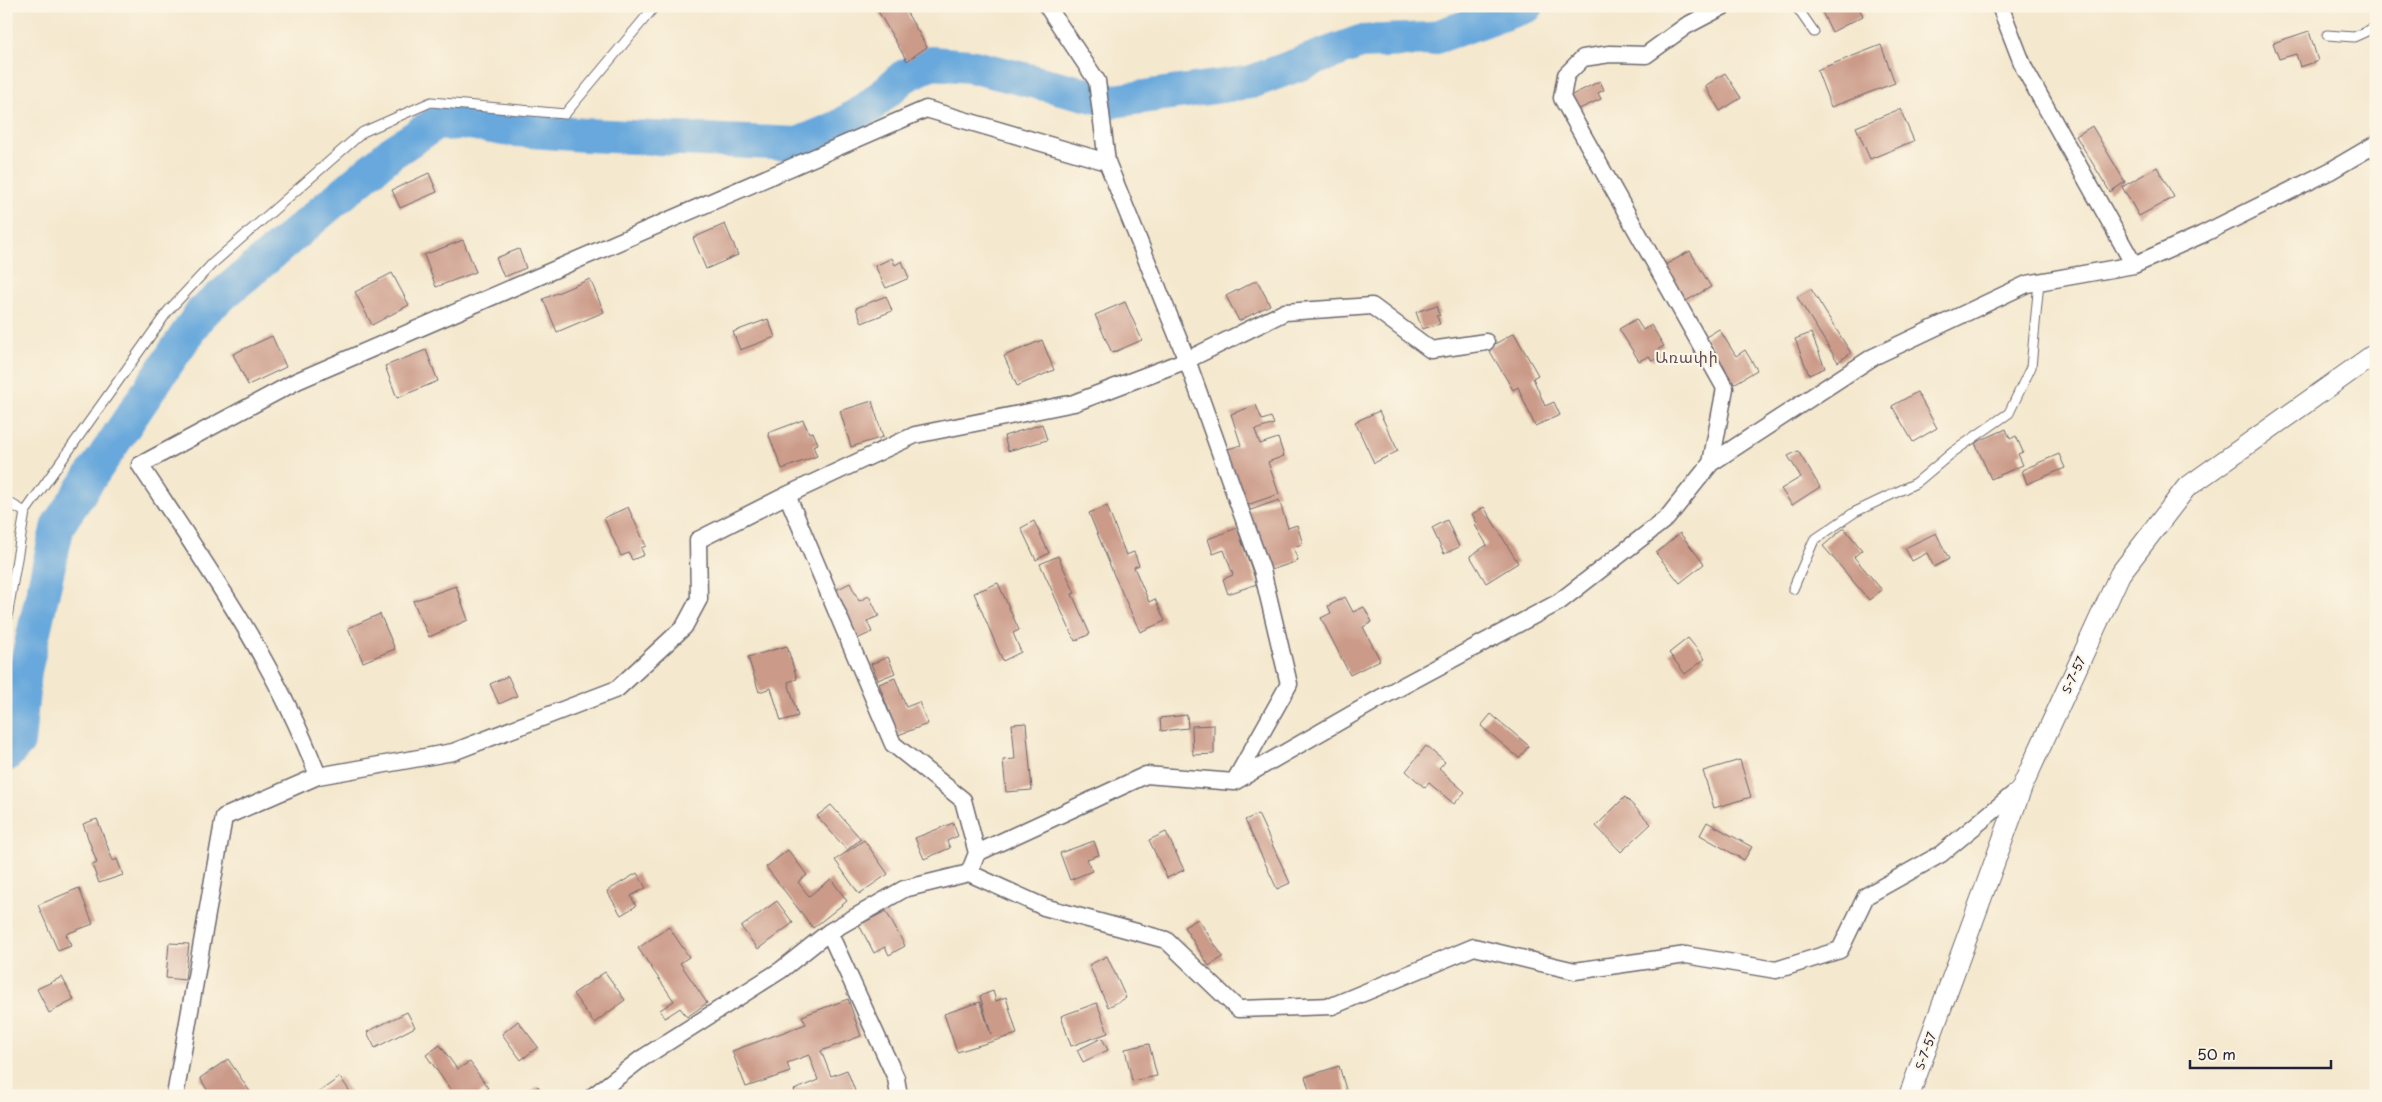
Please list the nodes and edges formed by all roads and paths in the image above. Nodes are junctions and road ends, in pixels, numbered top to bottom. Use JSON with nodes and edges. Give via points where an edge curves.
{"nodes":[{"id":1,"x":655,"y":6,"type":"edge"},
{"id":2,"x":1047,"y":6,"type":"edge"},
{"id":3,"x":1724,"y":6,"type":"edge"},
{"id":4,"x":1796,"y":6,"type":"edge"},
{"id":5,"x":2000,"y":6,"type":"edge"},
{"id":6,"x":2376,"y":27,"type":"edge"},
{"id":7,"x":1814,"y":32,"type":"dead end"},
{"id":8,"x":2327,"y":34,"type":"dead end"},
{"id":9,"x":2376,"y":144,"type":"edge"},
{"id":10,"x":1107,"y":162,"type":"junction"},
{"id":11,"x":2134,"y":265,"type":"junction"},
{"id":12,"x":2039,"y":282,"type":"junction"},
{"id":13,"x":1486,"y":342,"type":"dead end"},
{"id":14,"x":2376,"y":353,"type":"edge"},
{"id":15,"x":1187,"y":360,"type":"junction"},
{"id":16,"x":1711,"y":464,"type":"junction"},
{"id":17,"x":787,"y":495,"type":"junction"},
{"id":18,"x":6,"y":501,"type":"edge"},
{"id":19,"x":25,"y":512,"type":"junction"},
{"id":20,"x":1792,"y":590,"type":"dead end"},
{"id":21,"x":6,"y":623,"type":"edge"},
{"id":22,"x":318,"y":776,"type":"junction"},
{"id":23,"x":1234,"y":782,"type":"junction"},
{"id":24,"x":2022,"y":788,"type":"junction"},
{"id":25,"x":977,"y":853,"type":"junction"},
{"id":26,"x":969,"y":873,"type":"junction"},
{"id":27,"x":829,"y":932,"type":"junction"},
{"id":28,"x":175,"y":1096,"type":"edge"},
{"id":29,"x":593,"y":1096,"type":"edge"},
{"id":30,"x":899,"y":1096,"type":"edge"},
{"id":31,"x":1909,"y":1096,"type":"edge"}],
"edges":[{"from":1,"to":19,"type":"lane","via":[[565,114],[431,102],[363,132],[212,264],[168,310]]},
{"from":2,"to":10,"type":"street","via":[[1097,81]]},
{"from":3,"to":16,"type":"street","via":[[1686,26],[1646,55],[1610,54],[1583,58],[1566,75],[1562,98],[1725,388]]},
{"from":4,"to":7,"type":"lane"},
{"from":5,"to":11,"type":"street","via":[[2024,68]]},
{"from":6,"to":8,"type":"lane","via":[[2354,37]]},
{"from":9,"to":11,"type":"street","via":[[2330,171]]},
{"from":10,"to":15,"type":"street"},
{"from":10,"to":22,"type":"street","via":[[926,109],[297,381],[140,465],[242,619],[303,733]]},
{"from":11,"to":12,"type":"street"},
{"from":12,"to":16,"type":"street","via":[[2027,284],[1873,357]]},
{"from":12,"to":20,"type":"lane","via":[[2031,367],[2009,413],[1953,452],[1916,483],[1855,512],[1814,540]]},
{"from":13,"to":15,"type":"street","via":[[1431,350],[1372,306],[1285,312]]},
{"from":14,"to":24,"type":"street","name":"Տ-7-57","number":"Տ-7-57","via":[[2186,488],[2120,574]]},
{"from":15,"to":17,"type":"street","via":[[1074,403],[915,435]]},
{"from":15,"to":23,"type":"street","via":[[1262,570],[1289,684]]},
{"from":16,"to":23,"type":"street","via":[[1666,518],[1559,602],[1382,697]]},
{"from":17,"to":22,"type":"street","via":[[698,540],[699,599],[684,628],[617,689],[452,752]]},
{"from":17,"to":25,"type":"street","via":[[893,744],[963,800]]},
{"from":18,"to":19,"type":"lane"},
{"from":19,"to":21,"type":"lane"},
{"from":22,"to":28,"type":"street","via":[[224,817]]},
{"from":23,"to":25,"type":"street","via":[[1146,775]]},
{"from":24,"to":26,"type":"street","via":[[1941,854],[1866,896],[1840,950],[1776,970],[1686,956],[1575,971],[1474,947],[1332,1006],[1238,1009],[1166,940],[1044,907]]},
{"from":24,"to":31,"type":"street","name":"Տ-7-57","number":"Տ-7-57"},
{"from":25,"to":26,"type":"street"},
{"from":26,"to":27,"type":"street","via":[[904,889]]},
{"from":27,"to":29,"type":"street","via":[[781,970],[641,1059]]},
{"from":27,"to":30,"type":"street","via":[[896,1078]]}]}
